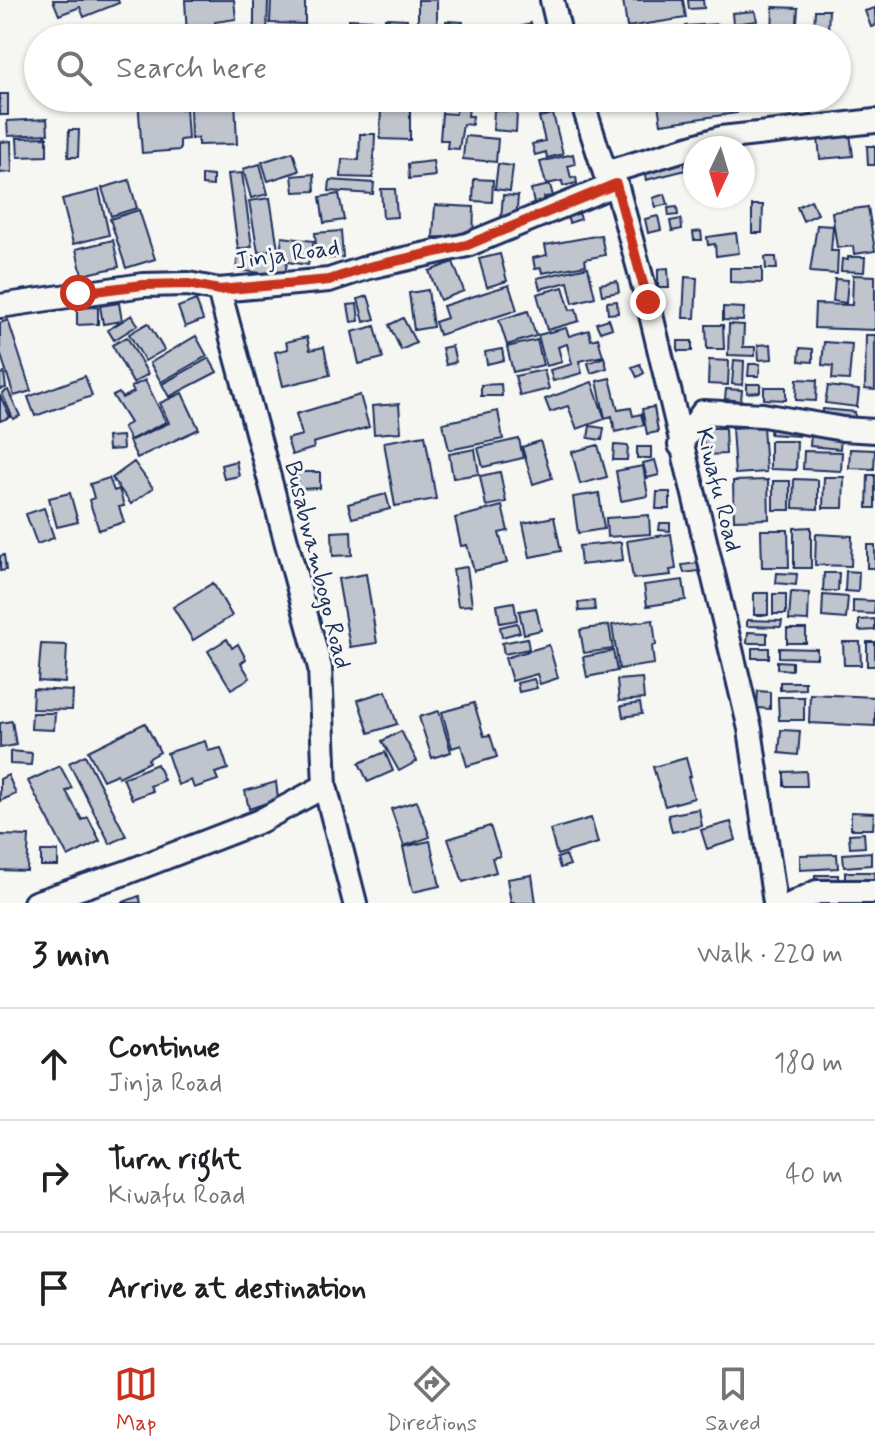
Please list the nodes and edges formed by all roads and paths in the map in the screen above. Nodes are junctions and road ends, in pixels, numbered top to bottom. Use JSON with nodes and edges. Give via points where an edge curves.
{"nodes":[{"id":1,"x":552,"y":0,"type":"edge"},
{"id":2,"x":558,"y":24,"type":"edge"},
{"id":3,"x":586,"y":112,"type":"edge"},
{"id":4,"x":875,"y":121,"type":"edge"},
{"id":5,"x":611,"y":179,"type":"junction"},
{"id":6,"x":219,"y":290,"type":"junction"},
{"id":7,"x":0,"y":306,"type":"edge"},
{"id":8,"x":875,"y":431,"type":"edge"},
{"id":9,"x":680,"y":445,"type":"junction"},
{"id":10,"x":325,"y":786,"type":"junction"},
{"id":11,"x":875,"y":892,"type":"edge"},
{"id":12,"x":35,"y":903,"type":"edge"},
{"id":13,"x":355,"y":903,"type":"edge"},
{"id":14,"x":775,"y":903,"type":"edge"},
{"id":15,"x":794,"y":903,"type":"edge"}],
"edges":[{"from":1,"to":2,"type":"street"},
{"from":3,"to":5,"type":"street","name":"Kiwafu Road"},
{"from":4,"to":5,"type":"street","name":"Jinja Road","via":[[721,138]]},
{"from":5,"to":6,"type":"street","name":"Jinja Road","via":[[467,245],[329,280]]},
{"from":5,"to":9,"type":"street","name":"Kiwafu Road","via":[[648,302]]},
{"from":6,"to":7,"type":"street","name":"Jinja Road","via":[[143,285]]},
{"from":6,"to":10,"type":"street","name":"Busabwambogo Road","via":[[320,668]]},
{"from":8,"to":9,"type":"street","via":[[703,412]]},
{"from":9,"to":14,"type":"street","name":"Kiwafu Road","via":[[750,729]]},
{"from":10,"to":12,"type":"street","via":[[260,821]]},
{"from":10,"to":13,"type":"street","name":"Busabwambogo Road"},
{"from":11,"to":15,"type":"street","via":[[817,892]]}]}
